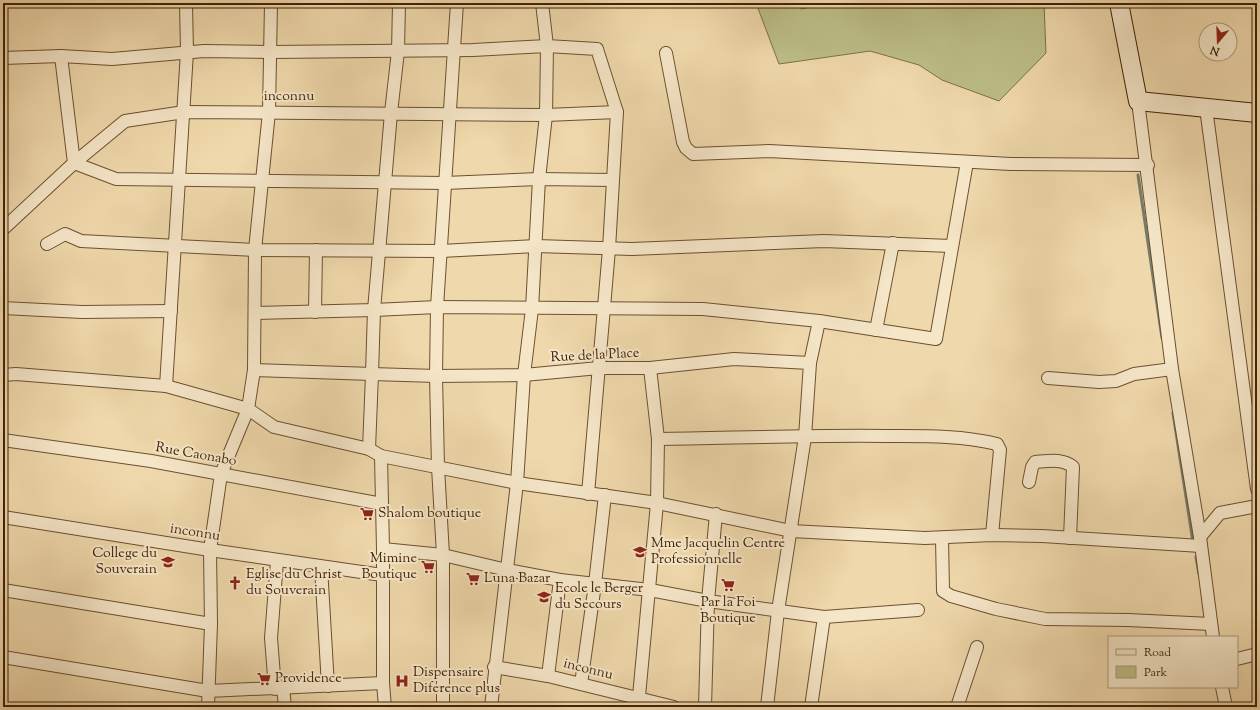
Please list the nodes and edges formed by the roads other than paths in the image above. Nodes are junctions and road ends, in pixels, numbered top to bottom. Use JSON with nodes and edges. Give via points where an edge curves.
{"nodes":[{"id":1,"x":186,"y":3,"type":"edge"},
{"id":2,"x":271,"y":3,"type":"edge"},
{"id":3,"x":399,"y":3,"type":"edge"},
{"id":4,"x":457,"y":3,"type":"edge"},
{"id":5,"x":542,"y":3,"type":"edge"},
{"id":6,"x":1119,"y":3,"type":"edge"},
{"id":7,"x":547,"y":46,"type":"junction"},
{"id":8,"x":454,"y":50,"type":"junction"},
{"id":9,"x":398,"y":51,"type":"junction"},
{"id":10,"x":187,"y":52,"type":"junction"},
{"id":11,"x":270,"y":52,"type":"junction"},
{"id":12,"x":666,"y":53,"type":"dead end"},
{"id":13,"x":61,"y":56,"type":"junction"},
{"id":14,"x":3,"y":58,"type":"edge"},
{"id":15,"x":1138,"y":101,"type":"junction"},
{"id":16,"x":1206,"y":108,"type":"junction"},
{"id":17,"x":184,"y":112,"type":"junction"},
{"id":18,"x":269,"y":112,"type":"junction"},
{"id":19,"x":617,"y":112,"type":"junction"},
{"id":20,"x":391,"y":113,"type":"junction"},
{"id":21,"x":1257,"y":113,"type":"edge"},
{"id":22,"x":450,"y":114,"type":"junction"},
{"id":23,"x":546,"y":115,"type":"junction"},
{"id":24,"x":968,"y":162,"type":"junction"},
{"id":25,"x":74,"y":163,"type":"junction"},
{"id":26,"x":1148,"y":165,"type":"junction"},
{"id":27,"x":262,"y":180,"type":"junction"},
{"id":28,"x":539,"y":180,"type":"junction"},
{"id":29,"x":612,"y":180,"type":"junction"},
{"id":30,"x":179,"y":181,"type":"junction"},
{"id":31,"x":385,"y":183,"type":"junction"},
{"id":32,"x":445,"y":183,"type":"junction"},
{"id":33,"x":3,"y":229,"type":"edge"},
{"id":34,"x":46,"y":244,"type":"dead end"},
{"id":35,"x":893,"y":244,"type":"junction"},
{"id":36,"x":174,"y":246,"type":"junction"},
{"id":37,"x":536,"y":246,"type":"junction"},
{"id":38,"x":951,"y":246,"type":"junction"},
{"id":39,"x":609,"y":249,"type":"junction"},
{"id":40,"x":255,"y":250,"type":"junction"},
{"id":41,"x":316,"y":250,"type":"junction"},
{"id":42,"x":381,"y":250,"type":"junction"},
{"id":43,"x":441,"y":250,"type":"junction"},
{"id":44,"x":437,"y":307,"type":"junction"},
{"id":45,"x":3,"y":308,"type":"edge"},
{"id":46,"x":604,"y":308,"type":"junction"},
{"id":47,"x":532,"y":309,"type":"junction"},
{"id":48,"x":374,"y":310,"type":"junction"},
{"id":49,"x":171,"y":311,"type":"junction"},
{"id":50,"x":315,"y":312,"type":"junction"},
{"id":51,"x":255,"y":313,"type":"junction"},
{"id":52,"x":819,"y":321,"type":"junction"},
{"id":53,"x":876,"y":330,"type":"junction"},
{"id":54,"x":810,"y":363,"type":"junction"},
{"id":55,"x":599,"y":368,"type":"junction"},
{"id":56,"x":650,"y":368,"type":"junction"},
{"id":57,"x":1172,"y":369,"type":"junction"},
{"id":58,"x":254,"y":370,"type":"junction"},
{"id":59,"x":372,"y":374,"type":"junction"},
{"id":60,"x":3,"y":375,"type":"edge"},
{"id":61,"x":524,"y":375,"type":"junction"},
{"id":62,"x":436,"y":376,"type":"junction"},
{"id":63,"x":1048,"y":378,"type":"dead end"},
{"id":64,"x":166,"y":386,"type":"junction"},
{"id":65,"x":248,"y":409,"type":"junction"},
{"id":66,"x":805,"y":437,"type":"junction"},
{"id":67,"x":658,"y":439,"type":"junction"},
{"id":68,"x":3,"y":440,"type":"edge"},
{"id":69,"x":369,"y":449,"type":"junction"},
{"id":70,"x":381,"y":456,"type":"junction"},
{"id":71,"x":438,"y":467,"type":"junction"},
{"id":72,"x":221,"y":474,"type":"junction"},
{"id":73,"x":1030,"y":482,"type":"dead end"},
{"id":74,"x":518,"y":483,"type":"junction"},
{"id":75,"x":1257,"y":489,"type":"edge"},
{"id":76,"x":588,"y":494,"type":"junction"},
{"id":77,"x":605,"y":495,"type":"junction"},
{"id":78,"x":657,"y":502,"type":"junction"},
{"id":79,"x":382,"y":504,"type":"junction"},
{"id":80,"x":1257,"y":506,"type":"edge"},
{"id":81,"x":716,"y":514,"type":"junction"},
{"id":82,"x":3,"y":517,"type":"edge"},
{"id":83,"x":791,"y":531,"type":"junction"},
{"id":84,"x":992,"y":535,"type":"junction"},
{"id":85,"x":942,"y":538,"type":"junction"},
{"id":86,"x":1070,"y":538,"type":"junction"},
{"id":87,"x":1201,"y":541,"type":"junction"},
{"id":88,"x":383,"y":549,"type":"junction"},
{"id":89,"x":210,"y":550,"type":"junction"},
{"id":90,"x":443,"y":555,"type":"junction"},
{"id":91,"x":277,"y":560,"type":"junction"},
{"id":92,"x":321,"y":567,"type":"junction"},
{"id":93,"x":507,"y":570,"type":"junction"},
{"id":94,"x":382,"y":575,"type":"junction"},
{"id":95,"x":560,"y":580,"type":"junction"},
{"id":96,"x":595,"y":584,"type":"junction"},
{"id":97,"x":3,"y":590,"type":"edge"},
{"id":98,"x":650,"y":590,"type":"junction"},
{"id":99,"x":708,"y":601,"type":"junction"},
{"id":100,"x":918,"y":610,"type":"dead end"},
{"id":101,"x":778,"y":611,"type":"junction"},
{"id":102,"x":824,"y":617,"type":"junction"},
{"id":103,"x":211,"y":624,"type":"junction"},
{"id":104,"x":1211,"y":624,"type":"junction"},
{"id":105,"x":1213,"y":636,"type":"edge"},
{"id":106,"x":977,"y":647,"type":"dead end"},
{"id":107,"x":1257,"y":654,"type":"edge"},
{"id":108,"x":3,"y":657,"type":"edge"},
{"id":109,"x":1238,"y":659,"type":"edge"},
{"id":110,"x":494,"y":667,"type":"junction"},
{"id":111,"x":548,"y":676,"type":"junction"},
{"id":112,"x":383,"y":683,"type":"junction"},
{"id":113,"x":581,"y":684,"type":"junction"},
{"id":114,"x":328,"y":686,"type":"junction"},
{"id":115,"x":1222,"y":688,"type":"edge"},
{"id":116,"x":279,"y":689,"type":"junction"},
{"id":117,"x":208,"y":692,"type":"junction"},
{"id":118,"x":638,"y":703,"type":"edge"},
{"id":119,"x":208,"y":707,"type":"edge"},
{"id":120,"x":285,"y":707,"type":"edge"},
{"id":121,"x":385,"y":707,"type":"edge"},
{"id":122,"x":443,"y":707,"type":"edge"},
{"id":123,"x":491,"y":707,"type":"edge"},
{"id":124,"x":674,"y":707,"type":"edge"},
{"id":125,"x":705,"y":707,"type":"edge"},
{"id":126,"x":767,"y":707,"type":"edge"},
{"id":127,"x":811,"y":707,"type":"edge"},
{"id":128,"x":957,"y":707,"type":"edge"},
{"id":129,"x":1226,"y":707,"type":"edge"}],
"edges":[{"from":1,"to":10,"type":"street"},
{"from":2,"to":11,"type":"street"},
{"from":3,"to":9,"type":"street"},
{"from":4,"to":8,"type":"street"},
{"from":5,"to":7,"type":"street"},
{"from":6,"to":15,"type":"main road"},
{"from":7,"to":8,"type":"street"},
{"from":7,"to":19,"type":"street","via":[[597,49]]},
{"from":7,"to":23,"type":"street"},
{"from":8,"to":9,"type":"street"},
{"from":8,"to":22,"type":"street"},
{"from":9,"to":11,"type":"street"},
{"from":9,"to":20,"type":"street"},
{"from":10,"to":11,"type":"street"},
{"from":10,"to":13,"type":"street","via":[[112,59]]},
{"from":10,"to":17,"type":"street"},
{"from":11,"to":18,"type":"street"},
{"from":12,"to":24,"type":"street","via":[[683,142],[693,154],[769,151]]},
{"from":13,"to":14,"type":"street"},
{"from":13,"to":25,"type":"street"},
{"from":15,"to":16,"type":"main road"},
{"from":15,"to":26,"type":"street"},
{"from":16,"to":21,"type":"main road"},
{"from":16,"to":75,"type":"street"},
{"from":17,"to":18,"type":"street","name":"inconnu"},
{"from":17,"to":25,"type":"street","name":"inconnu","via":[[125,121]]},
{"from":17,"to":30,"type":"street"},
{"from":18,"to":20,"type":"street","name":"inconnu"},
{"from":18,"to":27,"type":"street"},
{"from":19,"to":23,"type":"street","name":"inconnu"},
{"from":19,"to":29,"type":"street"},
{"from":20,"to":22,"type":"street","name":"inconnu"},
{"from":20,"to":31,"type":"street"},
{"from":22,"to":23,"type":"street","name":"inconnu"},
{"from":22,"to":32,"type":"street"},
{"from":23,"to":28,"type":"street"},
{"from":24,"to":26,"type":"street"},
{"from":24,"to":38,"type":"street"},
{"from":25,"to":30,"type":"street","via":[[116,179]]},
{"from":25,"to":33,"type":"street","name":"inconnu"},
{"from":26,"to":57,"type":"street"},
{"from":27,"to":30,"type":"street"},
{"from":27,"to":31,"type":"street"},
{"from":27,"to":40,"type":"street"},
{"from":28,"to":29,"type":"street"},
{"from":28,"to":32,"type":"street"},
{"from":28,"to":37,"type":"street"},
{"from":29,"to":39,"type":"street"},
{"from":30,"to":36,"type":"street"},
{"from":31,"to":32,"type":"street"},
{"from":31,"to":42,"type":"street"},
{"from":32,"to":43,"type":"street"},
{"from":34,"to":36,"type":"street","via":[[65,234],[81,241]]},
{"from":35,"to":38,"type":"street"},
{"from":35,"to":39,"type":"street","via":[[824,241]]},
{"from":35,"to":53,"type":"street"},
{"from":36,"to":40,"type":"street"},
{"from":36,"to":49,"type":"street"},
{"from":37,"to":39,"type":"street"},
{"from":37,"to":43,"type":"street"},
{"from":37,"to":47,"type":"street"},
{"from":38,"to":53,"type":"street","via":[[936,339]]},
{"from":39,"to":46,"type":"street"},
{"from":40,"to":41,"type":"street"},
{"from":40,"to":51,"type":"street"},
{"from":41,"to":42,"type":"street"},
{"from":41,"to":50,"type":"street"},
{"from":42,"to":43,"type":"street"},
{"from":42,"to":48,"type":"street"},
{"from":43,"to":44,"type":"street"},
{"from":44,"to":47,"type":"street"},
{"from":44,"to":48,"type":"street"},
{"from":44,"to":62,"type":"street"},
{"from":45,"to":49,"type":"street","via":[[82,312]]},
{"from":46,"to":47,"type":"street"},
{"from":46,"to":52,"type":"street","via":[[703,309]]},
{"from":46,"to":55,"type":"street"},
{"from":47,"to":61,"type":"street"},
{"from":48,"to":50,"type":"street"},
{"from":48,"to":59,"type":"street"},
{"from":49,"to":64,"type":"street"},
{"from":50,"to":51,"type":"street"},
{"from":51,"to":58,"type":"street"},
{"from":52,"to":53,"type":"street"},
{"from":52,"to":54,"type":"street"},
{"from":54,"to":56,"type":"street","via":[[734,359]]},
{"from":54,"to":66,"type":"street"},
{"from":55,"to":56,"type":"street","name":"Rue de la Place"},
{"from":55,"to":61,"type":"street","name":"Rue de la Place"},
{"from":55,"to":76,"type":"street"},
{"from":56,"to":67,"type":"street","name":"Rue de la Place"},
{"from":57,"to":63,"type":"street","via":[[1134,374],[1116,381]]},
{"from":57,"to":87,"type":"street"},
{"from":58,"to":59,"type":"street","name":"Rue de la Place"},
{"from":58,"to":65,"type":"street"},
{"from":59,"to":62,"type":"street","name":"Rue de la Place"},
{"from":59,"to":69,"type":"street"},
{"from":60,"to":64,"type":"street"},
{"from":61,"to":62,"type":"street","name":"Rue de la Place"},
{"from":61,"to":74,"type":"street"},
{"from":62,"to":71,"type":"street"},
{"from":64,"to":65,"type":"street"},
{"from":65,"to":69,"type":"street","via":[[274,427]]},
{"from":65,"to":72,"type":"street"},
{"from":66,"to":67,"type":"street"},
{"from":66,"to":83,"type":"street"},
{"from":66,"to":84,"type":"street","via":[[943,437],[997,444],[1000,450]]},
{"from":67,"to":78,"type":"street","name":"Rue de la Place"},
{"from":68,"to":72,"type":"street","name":"Rue Caonabo","via":[[151,461]]},
{"from":69,"to":70,"type":"street"},
{"from":70,"to":71,"type":"street"},
{"from":70,"to":79,"type":"street"},
{"from":71,"to":74,"type":"street"},
{"from":71,"to":90,"type":"street"},
{"from":72,"to":79,"type":"street","name":"Rue Caonabo"},
{"from":72,"to":89,"type":"street"},
{"from":73,"to":86,"type":"street","via":[[1032,467],[1036,462],[1067,462],[1073,467]]},
{"from":74,"to":76,"type":"street"},
{"from":74,"to":93,"type":"street"},
{"from":76,"to":77,"type":"street"},
{"from":77,"to":78,"type":"street"},
{"from":77,"to":96,"type":"street"},
{"from":78,"to":81,"type":"street"},
{"from":78,"to":98,"type":"street","name":"Rue de la Place"},
{"from":79,"to":88,"type":"street"},
{"from":80,"to":87,"type":"street","via":[[1220,513]]},
{"from":81,"to":83,"type":"street"},
{"from":81,"to":99,"type":"street"},
{"from":82,"to":89,"type":"street","name":"inconnu"},
{"from":83,"to":85,"type":"street"},
{"from":83,"to":101,"type":"street"},
{"from":84,"to":85,"type":"street"},
{"from":84,"to":86,"type":"street"},
{"from":85,"to":104,"type":"street","via":[[943,591],[951,596],[1045,620]]},
{"from":86,"to":87,"type":"street"},
{"from":87,"to":104,"type":"street"},
{"from":88,"to":90,"type":"street"},
{"from":88,"to":94,"type":"street"},
{"from":89,"to":91,"type":"street","name":"inconnu"},
{"from":89,"to":103,"type":"street"},
{"from":90,"to":93,"type":"street"},
{"from":90,"to":122,"type":"street"},
{"from":91,"to":92,"type":"street","name":"inconnu"},
{"from":91,"to":116,"type":"street","via":[[271,638]]},
{"from":92,"to":94,"type":"street","name":"inconnu"},
{"from":92,"to":114,"type":"street"},
{"from":93,"to":95,"type":"street"},
{"from":93,"to":110,"type":"street"},
{"from":94,"to":112,"type":"street"},
{"from":95,"to":96,"type":"street"},
{"from":95,"to":111,"type":"street"},
{"from":96,"to":98,"type":"street"},
{"from":96,"to":113,"type":"street"},
{"from":97,"to":103,"type":"street"},
{"from":98,"to":99,"type":"street"},
{"from":98,"to":118,"type":"street","name":"Rue de la Place"},
{"from":99,"to":101,"type":"street"},
{"from":99,"to":125,"type":"street"},
{"from":100,"to":102,"type":"street"},
{"from":101,"to":102,"type":"street"},
{"from":101,"to":126,"type":"street"},
{"from":102,"to":127,"type":"street"},
{"from":103,"to":117,"type":"street"},
{"from":104,"to":105,"type":"street"},
{"from":106,"to":128,"type":"street"},
{"from":107,"to":109,"type":"street"},
{"from":108,"to":117,"type":"street"},
{"from":110,"to":111,"type":"street","name":"inconnu"},
{"from":110,"to":123,"type":"street"},
{"from":111,"to":113,"type":"street","name":"inconnu"},
{"from":112,"to":114,"type":"street"},
{"from":112,"to":121,"type":"street"},
{"from":113,"to":118,"type":"street","name":"inconnu"},
{"from":114,"to":116,"type":"street"},
{"from":115,"to":129,"type":"street"},
{"from":116,"to":117,"type":"street"},
{"from":116,"to":120,"type":"street"},
{"from":117,"to":119,"type":"street"},
{"from":118,"to":124,"type":"street","name":"inconnu"}]}
